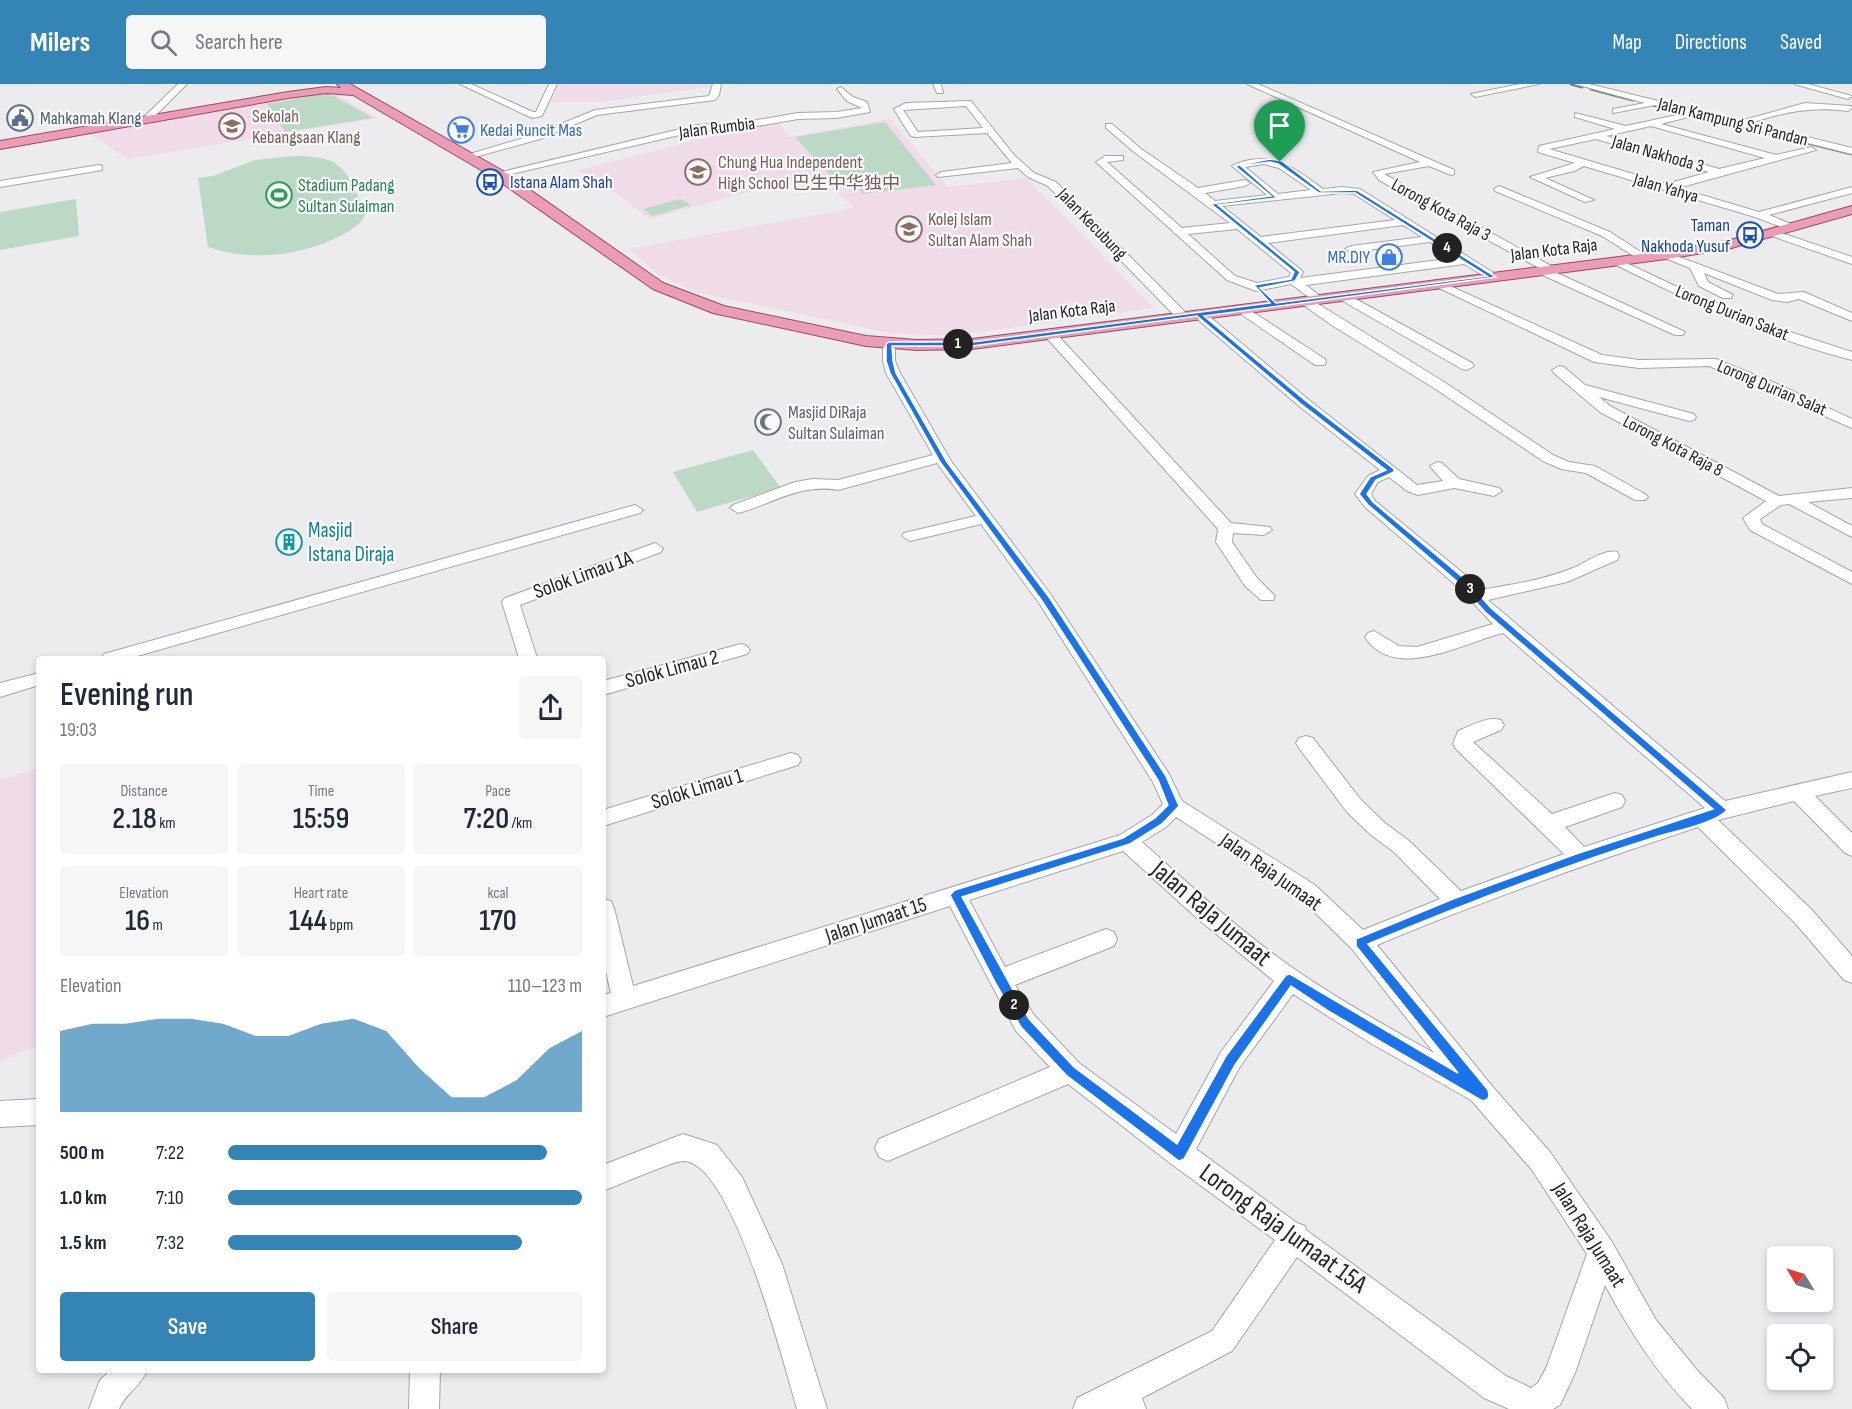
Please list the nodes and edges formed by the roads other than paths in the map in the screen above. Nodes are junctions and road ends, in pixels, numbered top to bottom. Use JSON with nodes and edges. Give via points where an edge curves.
{"nodes":[{"id":1,"x":183,"y":84,"type":"edge"},
{"id":2,"x":331,"y":84,"type":"edge"},
{"id":3,"x":342,"y":84,"type":"edge"},
{"id":4,"x":464,"y":84,"type":"edge"},
{"id":5,"x":553,"y":84,"type":"edge"},
{"id":6,"x":717,"y":84,"type":"edge"},
{"id":7,"x":1251,"y":84,"type":"edge"},
{"id":8,"x":1535,"y":84,"type":"edge"},
{"id":9,"x":1579,"y":84,"type":"edge"},
{"id":10,"x":1798,"y":84,"type":"edge"},
{"id":11,"x":1828,"y":84,"type":"edge"},
{"id":12,"x":841,"y":88,"type":"dead end"},
{"id":13,"x":1813,"y":88,"type":"junction"},
{"id":14,"x":353,"y":92,"type":"junction"},
{"id":15,"x":1475,"y":94,"type":"dead end"},
{"id":16,"x":288,"y":95,"type":"junction"},
{"id":17,"x":1852,"y":97,"type":"edge"},
{"id":18,"x":850,"y":99,"type":"junction"},
{"id":19,"x":1782,"y":100,"type":"dead end"},
{"id":20,"x":1652,"y":104,"type":"junction"},
{"id":21,"x":1802,"y":105,"type":"junction"},
{"id":22,"x":1848,"y":108,"type":"dead end"},
{"id":23,"x":1616,"y":111,"type":"dead end"},
{"id":24,"x":820,"y":114,"type":"junction"},
{"id":25,"x":1693,"y":114,"type":"junction"},
{"id":26,"x":1578,"y":115,"type":"dead end"},
{"id":27,"x":146,"y":120,"type":"junction"},
{"id":28,"x":1650,"y":123,"type":"junction"},
{"id":29,"x":1740,"y":124,"type":"junction"},
{"id":30,"x":1109,"y":126,"type":"dead end"},
{"id":31,"x":1626,"y":129,"type":"junction"},
{"id":32,"x":989,"y":130,"type":"junction"},
{"id":33,"x":1596,"y":136,"type":"junction"},
{"id":34,"x":1852,"y":140,"type":"edge"},
{"id":35,"x":0,"y":145,"type":"edge"},
{"id":36,"x":1833,"y":147,"type":"junction"},
{"id":37,"x":1811,"y":150,"type":"dead end"},
{"id":38,"x":1852,"y":151,"type":"edge"},
{"id":39,"x":468,"y":156,"type":"junction"},
{"id":40,"x":1120,"y":158,"type":"dead end"},
{"id":41,"x":1777,"y":159,"type":"junction"},
{"id":42,"x":1428,"y":163,"type":"junction"},
{"id":43,"x":1583,"y":164,"type":"junction"},
{"id":44,"x":1020,"y":165,"type":"junction"},
{"id":45,"x":99,"y":168,"type":"dead end"},
{"id":46,"x":1451,"y":172,"type":"dead end"},
{"id":47,"x":1719,"y":172,"type":"junction"},
{"id":48,"x":498,"y":174,"type":"junction"},
{"id":49,"x":941,"y":175,"type":"dead end"},
{"id":50,"x":1245,"y":183,"type":"dead end"},
{"id":51,"x":0,"y":184,"type":"edge"},
{"id":52,"x":1666,"y":188,"type":"junction"},
{"id":53,"x":1499,"y":189,"type":"dead end"},
{"id":54,"x":1852,"y":189,"type":"edge"},
{"id":55,"x":1195,"y":192,"type":"junction"},
{"id":56,"x":1320,"y":192,"type":"junction"},
{"id":57,"x":1276,"y":197,"type":"junction"},
{"id":58,"x":1589,"y":200,"type":"dead end"},
{"id":59,"x":1213,"y":204,"type":"junction"},
{"id":60,"x":1849,"y":213,"type":"edge"},
{"id":61,"x":1759,"y":215,"type":"junction"},
{"id":62,"x":1405,"y":222,"type":"junction"},
{"id":63,"x":1240,"y":225,"type":"junction"},
{"id":64,"x":1792,"y":228,"type":"junction"},
{"id":65,"x":1328,"y":231,"type":"junction"},
{"id":66,"x":1178,"y":232,"type":"junction"},
{"id":67,"x":1773,"y":233,"type":"junction"},
{"id":68,"x":1432,"y":239,"type":"junction"},
{"id":69,"x":1258,"y":240,"type":"junction"},
{"id":70,"x":1351,"y":249,"type":"junction"},
{"id":71,"x":1666,"y":255,"type":"junction"},
{"id":72,"x":1644,"y":258,"type":"junction"},
{"id":73,"x":1467,"y":260,"type":"junction"},
{"id":74,"x":1616,"y":261,"type":"junction"},
{"id":75,"x":1852,"y":261,"type":"edge"},
{"id":76,"x":1695,"y":266,"type":"junction"},
{"id":77,"x":1547,"y":270,"type":"junction"},
{"id":78,"x":1382,"y":272,"type":"junction"},
{"id":79,"x":1493,"y":277,"type":"junction"},
{"id":80,"x":1296,"y":281,"type":"junction"},
{"id":81,"x":1439,"y":284,"type":"junction"},
{"id":82,"x":1256,"y":287,"type":"junction"},
{"id":83,"x":1727,"y":295,"type":"dead end"},
{"id":84,"x":1343,"y":296,"type":"junction"},
{"id":85,"x":1312,"y":300,"type":"junction"},
{"id":86,"x":1275,"y":305,"type":"junction"},
{"id":87,"x":1242,"y":309,"type":"junction"},
{"id":88,"x":1199,"y":314,"type":"junction"},
{"id":89,"x":1182,"y":316,"type":"junction"},
{"id":90,"x":1852,"y":317,"type":"edge"},
{"id":91,"x":1679,"y":332,"type":"dead end"},
{"id":92,"x":1049,"y":333,"type":"junction"},
{"id":93,"x":889,"y":344,"type":"junction"},
{"id":94,"x":1852,"y":357,"type":"edge"},
{"id":95,"x":1320,"y":362,"type":"dead end"},
{"id":96,"x":1608,"y":362,"type":"junction"},
{"id":97,"x":1467,"y":366,"type":"dead end"},
{"id":98,"x":1559,"y":370,"type":"dead end"},
{"id":99,"x":1583,"y":381,"type":"junction"},
{"id":100,"x":1689,"y":417,"type":"dead end"},
{"id":101,"x":1852,"y":424,"type":"edge"},
{"id":102,"x":1509,"y":434,"type":"junction"},
{"id":103,"x":1517,"y":454,"type":"dead end"},
{"id":104,"x":941,"y":457,"type":"junction"},
{"id":105,"x":1437,"y":466,"type":"dead end"},
{"id":106,"x":1391,"y":471,"type":"junction"},
{"id":107,"x":1454,"y":483,"type":"junction"},
{"id":108,"x":1494,"y":491,"type":"dead end"},
{"id":109,"x":1852,"y":493,"type":"edge"},
{"id":110,"x":1640,"y":497,"type":"dead end"},
{"id":111,"x":1784,"y":500,"type":"junction"},
{"id":112,"x":738,"y":507,"type":"dead end"},
{"id":113,"x":635,"y":510,"type":"dead end"},
{"id":114,"x":985,"y":518,"type":"junction"},
{"id":115,"x":1226,"y":528,"type":"junction"},
{"id":116,"x":1264,"y":530,"type":"dead end"},
{"id":117,"x":1852,"y":532,"type":"edge"},
{"id":118,"x":910,"y":536,"type":"dead end"},
{"id":119,"x":655,"y":548,"type":"dead end"},
{"id":120,"x":1611,"y":556,"type":"dead end"},
{"id":121,"x":1852,"y":579,"type":"edge"},
{"id":122,"x":1267,"y":596,"type":"dead end"},
{"id":123,"x":1476,"y":596,"type":"junction"},
{"id":124,"x":1507,"y":626,"type":"junction"},
{"id":125,"x":1374,"y":636,"type":"dead end"},
{"id":126,"x":741,"y":650,"type":"dead end"},
{"id":127,"x":117,"y":656,"type":"edge"},
{"id":128,"x":527,"y":656,"type":"edge"},
{"id":129,"x":36,"y":680,"type":"edge"},
{"id":130,"x":606,"y":687,"type":"edge"},
{"id":131,"x":0,"y":690,"type":"edge"},
{"id":132,"x":1494,"y":725,"type":"dead end"},
{"id":133,"x":1306,"y":743,"type":"dead end"},
{"id":134,"x":791,"y":760,"type":"dead end"},
{"id":135,"x":1852,"y":780,"type":"edge"},
{"id":136,"x":1799,"y":793,"type":"junction"},
{"id":137,"x":1615,"y":801,"type":"dead end"},
{"id":138,"x":1174,"y":806,"type":"junction"},
{"id":139,"x":1712,"y":814,"type":"junction"},
{"id":140,"x":606,"y":817,"type":"edge"},
{"id":141,"x":1127,"y":841,"type":"junction"},
{"id":142,"x":1564,"y":841,"type":"junction"},
{"id":143,"x":1852,"y":847,"type":"edge"},
{"id":144,"x":955,"y":895,"type":"junction"},
{"id":145,"x":1446,"y":905,"type":"junction"},
{"id":146,"x":606,"y":934,"type":"edge"},
{"id":147,"x":1106,"y":939,"type":"dead end"},
{"id":148,"x":1360,"y":942,"type":"junction"},
{"id":149,"x":1852,"y":973,"type":"edge"},
{"id":150,"x":1290,"y":979,"type":"junction"},
{"id":151,"x":1000,"y":980,"type":"junction"},
{"id":152,"x":614,"y":1003,"type":"edge"},
{"id":153,"x":1070,"y":1071,"type":"junction"},
{"id":154,"x":1483,"y":1095,"type":"junction"},
{"id":155,"x":36,"y":1112,"type":"edge"},
{"id":156,"x":0,"y":1114,"type":"edge"},
{"id":157,"x":888,"y":1148,"type":"dead end"},
{"id":158,"x":1179,"y":1154,"type":"junction"},
{"id":159,"x":606,"y":1177,"type":"edge"},
{"id":160,"x":1295,"y":1236,"type":"junction"},
{"id":161,"x":1602,"y":1252,"type":"junction"},
{"id":162,"x":129,"y":1373,"type":"edge"},
{"id":163,"x":424,"y":1373,"type":"edge"},
{"id":164,"x":1127,"y":1400,"type":"edge"},
{"id":165,"x":104,"y":1409,"type":"edge"},
{"id":166,"x":424,"y":1409,"type":"edge"},
{"id":167,"x":812,"y":1409,"type":"edge"},
{"id":168,"x":1088,"y":1409,"type":"edge"},
{"id":169,"x":1713,"y":1409,"type":"edge"}],
"edges":[{"from":1,"to":27,"type":"street"},
{"from":2,"to":16,"type":"main road"},
{"from":3,"to":14,"type":"main road","name":"Jalan Kota Raja"},
{"from":4,"to":5,"type":"street","via":[[528,114],[539,114]]},
{"from":6,"to":39,"type":"street","via":[[712,98],[595,113],[537,137]]},
{"from":7,"to":42,"type":"street"},
{"from":8,"to":15,"type":"street"},
{"from":9,"to":20,"type":"street","name":"Jalan Kampung Sri Pandan"},
{"from":10,"to":13,"type":"street"},
{"from":11,"to":13,"type":"street"},
{"from":12,"to":18,"type":"street","name":"Jalan Rumbia"},
{"from":13,"to":17,"type":"street"},
{"from":14,"to":16,"type":"main road","via":[[326,90]]},
{"from":14,"to":39,"type":"main road","name":"Jalan Kota Raja"},
{"from":16,"to":27,"type":"main road"},
{"from":18,"to":24,"type":"street"},
{"from":18,"to":24,"type":"street","name":"Jalan Rumbia","via":[[864,104],[867,110]]},
{"from":19,"to":21,"type":"street"},
{"from":20,"to":23,"type":"street"},
{"from":20,"to":25,"type":"street","name":"Jalan Kampung Sri Pandan"},
{"from":21,"to":22,"type":"street"},
{"from":21,"to":29,"type":"street"},
{"from":24,"to":48,"type":"street","name":"Jalan Rumbia","via":[[795,113],[740,126],[697,128]]},
{"from":25,"to":28,"type":"street"},
{"from":25,"to":29,"type":"street","name":"Jalan Kampung Sri Pandan"},
{"from":26,"to":31,"type":"street"},
{"from":27,"to":35,"type":"main road"},
{"from":28,"to":31,"type":"street"},
{"from":28,"to":41,"type":"street"},
{"from":29,"to":36,"type":"street","name":"Jalan Kampung Sri Pandan"},
{"from":30,"to":55,"type":"street"},
{"from":31,"to":33,"type":"street"},
{"from":32,"to":32,"type":"street","name":"Jalan Kecubung","via":[[917,135],[898,109],[965,102]]},
{"from":32,"to":44,"type":"street","name":"Jalan Kecubung"},
{"from":33,"to":43,"type":"street","name":"Jalan Yahya","via":[[1541,150]]},
{"from":33,"to":47,"type":"street","name":"Jalan Nakhoda 3"},
{"from":34,"to":36,"type":"street"},
{"from":36,"to":38,"type":"street","name":"Jalan Kampung Sri Pandan"},
{"from":37,"to":41,"type":"street"},
{"from":39,"to":48,"type":"main road","name":"Jalan Kota Raja"},
{"from":40,"to":66,"type":"street","via":[[1101,162]]},
{"from":41,"to":47,"type":"street"},
{"from":42,"to":46,"type":"street"},
{"from":42,"to":77,"type":"street","name":"Lorong Kota Raja 3","via":[[1378,172],[1382,178]]},
{"from":43,"to":52,"type":"street","name":"Jalan Yahya"},
{"from":43,"to":58,"type":"street","via":[[1535,177]]},
{"from":44,"to":49,"type":"street"},
{"from":44,"to":89,"type":"street","name":"Jalan Kecubung","via":[[1052,184]]},
{"from":45,"to":51,"type":"street"},
{"from":47,"to":52,"type":"street"},
{"from":48,"to":93,"type":"main road","name":"Jalan Kota Raja","via":[[658,286],[718,310]]},
{"from":50,"to":55,"type":"street"},
{"from":52,"to":61,"type":"street","name":"Jalan Yahya"},
{"from":53,"to":72,"type":"street","via":[[1606,234]]},
{"from":54,"to":61,"type":"street"},
{"from":55,"to":59,"type":"street"},
{"from":56,"to":57,"type":"street"},
{"from":56,"to":57,"type":"street","via":[[1280,162],[1237,166]]},
{"from":56,"to":62,"type":"street","via":[[1356,191]]},
{"from":57,"to":59,"type":"street"},
{"from":59,"to":63,"type":"street"},
{"from":60,"to":64,"type":"main road","name":"Jalan Kota Raja"},
{"from":61,"to":64,"type":"street","name":"Jalan Yahya"},
{"from":62,"to":65,"type":"street"},
{"from":62,"to":68,"type":"street"},
{"from":63,"to":66,"type":"street"},
{"from":63,"to":69,"type":"street"},
{"from":64,"to":67,"type":"main road","name":"Jalan Kota Raja"},
{"from":65,"to":69,"type":"street"},
{"from":65,"to":70,"type":"street"},
{"from":66,"to":82,"type":"street","via":[[1231,278]]},
{"from":67,"to":71,"type":"main road","name":"Jalan Kota Raja"},
{"from":67,"to":75,"type":"street"},
{"from":68,"to":70,"type":"street"},
{"from":68,"to":73,"type":"street"},
{"from":69,"to":80,"type":"street","via":[[1297,272]]},
{"from":70,"to":78,"type":"street"},
{"from":71,"to":72,"type":"main road","name":"Jalan Kota Raja"},
{"from":71,"to":76,"type":"street"},
{"from":72,"to":74,"type":"main road","name":"Jalan Kota Raja"},
{"from":73,"to":78,"type":"street"},
{"from":73,"to":79,"type":"street"},
{"from":74,"to":77,"type":"main road","name":"Jalan Kota Raja"},
{"from":74,"to":94,"type":"street","name":"Lorong Durian Sakat","via":[[1739,316]]},
{"from":76,"to":83,"type":"street","via":[[1703,284]]},
{"from":76,"to":90,"type":"street","via":[[1776,297],[1800,295]]},
{"from":77,"to":79,"type":"main road","name":"Jalan Kota Raja"},
{"from":77,"to":91,"type":"street"},
{"from":78,"to":80,"type":"street"},
{"from":79,"to":81,"type":"main road","name":"Jalan Kota Raja"},
{"from":80,"to":82,"type":"street"},
{"from":80,"to":85,"type":"street"},
{"from":81,"to":84,"type":"main road","name":"Jalan Kota Raja"},
{"from":81,"to":96,"type":"street","name":"Lorong Durian Salat"},
{"from":82,"to":86,"type":"street"},
{"from":84,"to":85,"type":"main road","name":"Jalan Kota Raja"},
{"from":84,"to":97,"type":"street"},
{"from":85,"to":86,"type":"main road","name":"Jalan Kota Raja"},
{"from":85,"to":102,"type":"street","via":[[1337,323],[1439,385]]},
{"from":86,"to":87,"type":"main road","name":"Jalan Kota Raja"},
{"from":87,"to":88,"type":"main road","name":"Jalan Kota Raja"},
{"from":87,"to":95,"type":"street"},
{"from":88,"to":89,"type":"main road","name":"Jalan Kota Raja"},
{"from":88,"to":106,"type":"street"},
{"from":89,"to":92,"type":"main road","name":"Jalan Kota Raja"},
{"from":92,"to":93,"type":"main road","name":"Jalan Kota Raja","via":[[972,344]]},
{"from":92,"to":115,"type":"street"},
{"from":93,"to":104,"type":"street","via":[[893,373]]},
{"from":96,"to":99,"type":"street","via":[[1607,367]]},
{"from":96,"to":101,"type":"street","name":"Lorong Durian Salat","via":[[1711,362]]},
{"from":98,"to":99,"type":"street","name":"Lorong Kota Raja 8"},
{"from":99,"to":100,"type":"street"},
{"from":99,"to":111,"type":"street","name":"Lorong Kota Raja 8","via":[[1605,410]]},
{"from":102,"to":103,"type":"street","via":[[1504,439]]},
{"from":102,"to":110,"type":"street","via":[[1548,458],[1566,466],[1590,469]]},
{"from":104,"to":112,"type":"street","via":[[838,486],[822,481],[802,485]]},
{"from":104,"to":114,"type":"street"},
{"from":105,"to":107,"type":"street"},
{"from":106,"to":107,"type":"street","via":[[1418,490]]},
{"from":106,"to":123,"type":"street","via":[[1373,479],[1363,494]]},
{"from":107,"to":108,"type":"street"},
{"from":109,"to":111,"type":"street"},
{"from":111,"to":117,"type":"street","name":"Lorong Kota Raja 8"},
{"from":111,"to":121,"type":"street","via":[[1750,518],[1756,527]]},
{"from":113,"to":127,"type":"street"},
{"from":114,"to":118,"type":"street"},
{"from":114,"to":138,"type":"street","via":[[1046,599],[1162,779]]},
{"from":115,"to":116,"type":"street"},
{"from":115,"to":122,"type":"street","via":[[1224,542],[1251,582]]},
{"from":119,"to":128,"type":"street","name":"Solok Limau 1A","via":[[511,602]]},
{"from":120,"to":123,"type":"street","via":[[1583,572],[1558,580]]},
{"from":123,"to":124,"type":"street"},
{"from":124,"to":125,"type":"street","via":[[1426,651],[1407,653],[1385,647]]},
{"from":124,"to":139,"type":"street"},
{"from":126,"to":130,"type":"street","name":"Solok Limau 2"},
{"from":129,"to":131,"type":"street"},
{"from":132,"to":142,"type":"street","via":[[1465,736],[1463,744]]},
{"from":133,"to":145,"type":"street","via":[[1354,806],[1433,878]]},
{"from":134,"to":140,"type":"street","name":"Solok Limau 1"},
{"from":135,"to":136,"type":"street"},
{"from":136,"to":139,"type":"street"},
{"from":136,"to":143,"type":"street"},
{"from":137,"to":142,"type":"street"},
{"from":138,"to":141,"type":"street","name":"Jalan Jumaat 15","via":[[1159,821]]},
{"from":138,"to":148,"type":"street","name":"Jalan Raja Jumaat","via":[[1307,891]]},
{"from":139,"to":142,"type":"street"},
{"from":139,"to":149,"type":"street"},
{"from":141,"to":144,"type":"street","name":"Jalan Jumaat 15"},
{"from":141,"to":150,"type":"street","name":"Jalan RaJa Jumaat","via":[[1186,896]]},
{"from":142,"to":145,"type":"street"},
{"from":144,"to":151,"type":"street","name":"Lorong Raja Jumaat 15A"},
{"from":144,"to":152,"type":"street","name":"Jalan Jumaat 15"},
{"from":145,"to":148,"type":"street"},
{"from":146,"to":152,"type":"street"},
{"from":147,"to":151,"type":"street"},
{"from":148,"to":154,"type":"street","name":"Jalan Raja Jumaat"},
{"from":150,"to":154,"type":"street","name":"Jalan RaJa Jumaat"},
{"from":150,"to":158,"type":"street","via":[[1230,1060]]},
{"from":151,"to":153,"type":"street","name":"Lorong Raja Jumaat 15A","via":[[1025,1023]]},
{"from":153,"to":157,"type":"street"},
{"from":153,"to":158,"type":"street","name":"Lorong Raja Jumaat 15A"},
{"from":154,"to":161,"type":"street","name":"Jalan Raja Jumaat","via":[[1541,1161]]},
{"from":155,"to":156,"type":"street"},
{"from":158,"to":160,"type":"street","name":"Lorong Raja Jumaat 15A"},
{"from":159,"to":167,"type":"street","via":[[683,1148],[708,1155],[732,1187],[768,1264]]},
{"from":160,"to":161,"type":"street","name":"Lorong Raja Jumaat 15A","via":[[1495,1387],[1532,1404],[1549,1394],[1560,1373]]},
{"from":160,"to":164,"type":"street","via":[[1222,1341]]},
{"from":161,"to":169,"type":"street","name":"Jalan Raja Jumaat","via":[[1646,1330]]},
{"from":162,"to":165,"type":"street","via":[[111,1391]]},
{"from":163,"to":166,"type":"street"},
{"from":164,"to":168,"type":"street"}]}
